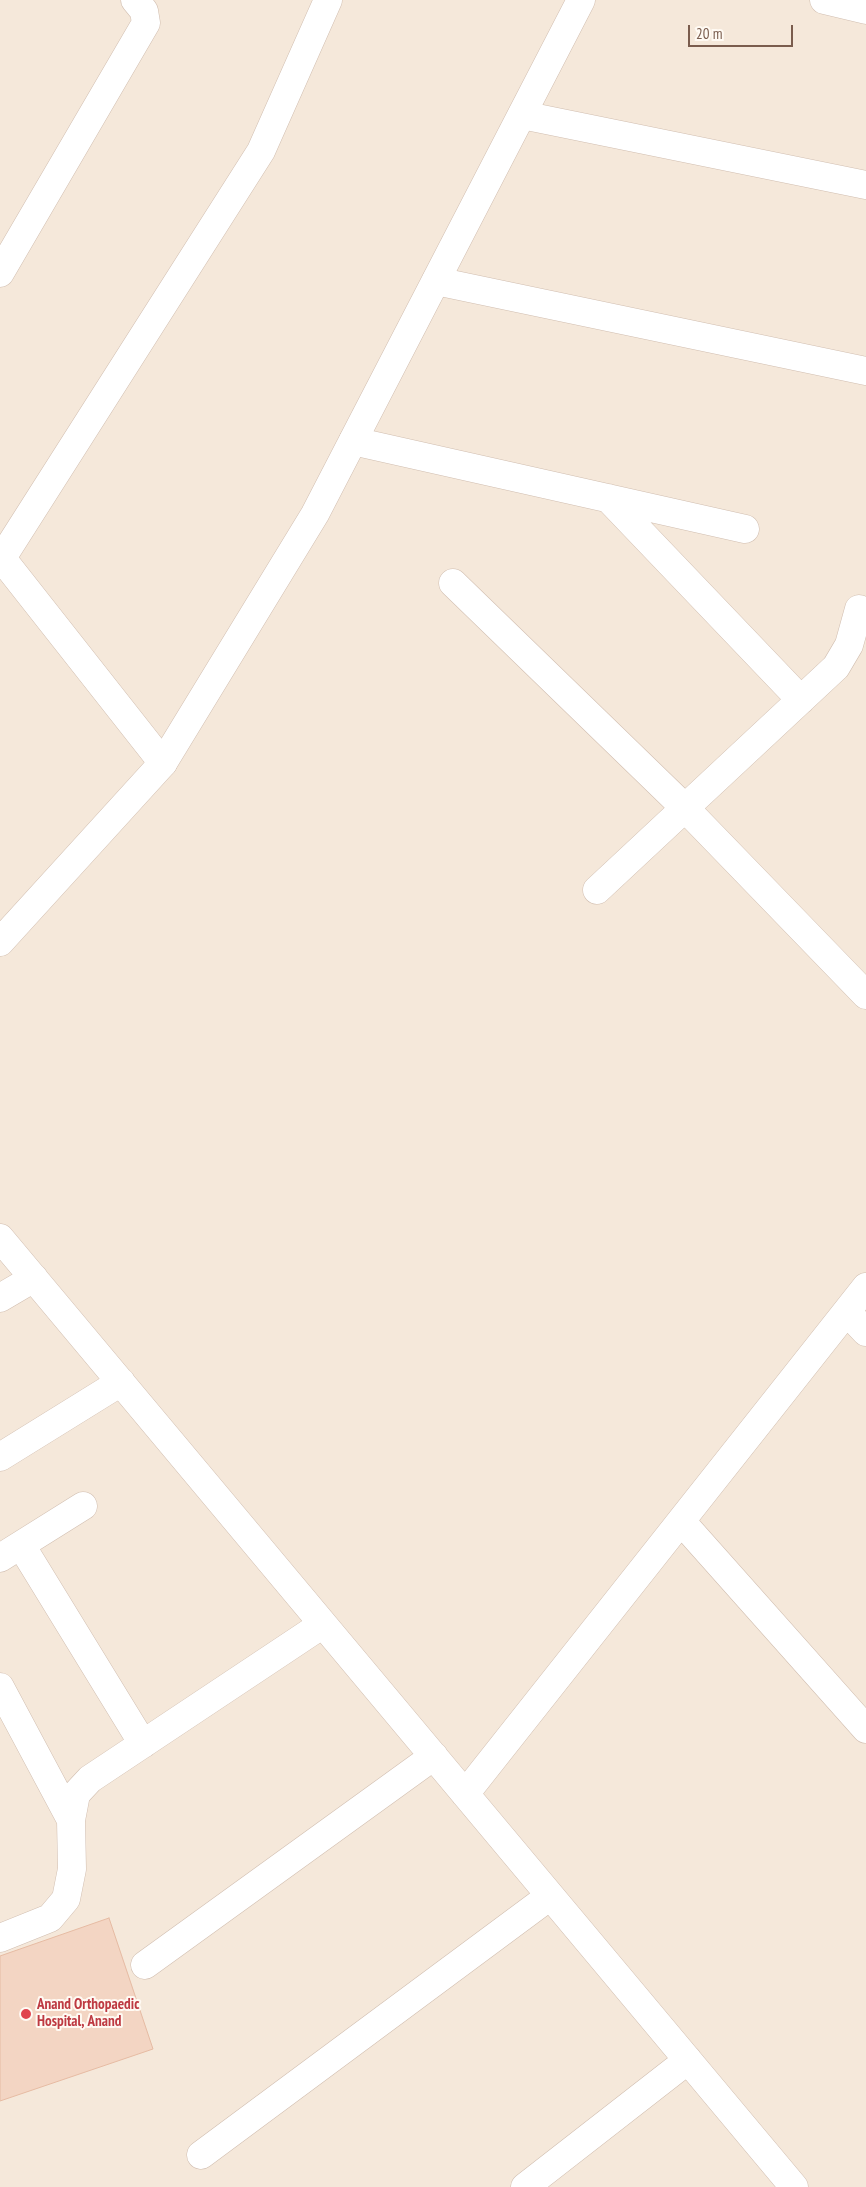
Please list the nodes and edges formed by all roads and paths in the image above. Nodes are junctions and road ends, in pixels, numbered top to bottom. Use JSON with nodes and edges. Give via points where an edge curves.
{"nodes":[{"id":1,"x":135,"y":0,"type":"edge"},
{"id":2,"x":328,"y":0,"type":"edge"},
{"id":3,"x":581,"y":0,"type":"edge"},
{"id":4,"x":824,"y":0,"type":"edge"},
{"id":5,"x":866,"y":10,"type":"edge"},
{"id":6,"x":522,"y":115,"type":"junction"},
{"id":7,"x":866,"y":185,"type":"edge"},
{"id":8,"x":0,"y":273,"type":"edge"},
{"id":9,"x":436,"y":281,"type":"junction"},
{"id":10,"x":866,"y":371,"type":"edge"},
{"id":11,"x":353,"y":440,"type":"junction"},
{"id":12,"x":608,"y":498,"type":"junction"},
{"id":13,"x":745,"y":529,"type":"dead end"},
{"id":14,"x":1,"y":559,"type":"edge"},
{"id":15,"x":453,"y":583,"type":"dead end"},
{"id":16,"x":860,"y":609,"type":"dead end"},
{"id":17,"x":801,"y":700,"type":"junction"},
{"id":18,"x":163,"y":763,"type":"junction"},
{"id":19,"x":685,"y":808,"type":"junction"},
{"id":20,"x":597,"y":890,"type":"dead end"},
{"id":21,"x":0,"y":942,"type":"edge"},
{"id":22,"x":866,"y":995,"type":"edge"},
{"id":23,"x":0,"y":1238,"type":"edge"},
{"id":24,"x":34,"y":1278,"type":"junction"},
{"id":25,"x":866,"y":1287,"type":"edge"},
{"id":26,"x":0,"y":1298,"type":"edge"},
{"id":27,"x":847,"y":1312,"type":"junction"},
{"id":28,"x":866,"y":1332,"type":"edge"},
{"id":29,"x":121,"y":1382,"type":"junction"},
{"id":30,"x":0,"y":1457,"type":"edge"},
{"id":31,"x":83,"y":1506,"type":"dead end"},
{"id":32,"x":681,"y":1521,"type":"junction"},
{"id":33,"x":10,"y":1552,"type":"edge"},
{"id":34,"x":323,"y":1624,"type":"junction"},
{"id":35,"x":0,"y":1687,"type":"edge"},
{"id":36,"x":866,"y":1729,"type":"edge"},
{"id":37,"x":142,"y":1744,"type":"junction"},
{"id":38,"x":434,"y":1756,"type":"junction"},
{"id":39,"x":465,"y":1794,"type":"junction"},
{"id":40,"x":71,"y":1820,"type":"junction"},
{"id":41,"x":550,"y":1896,"type":"junction"},
{"id":42,"x":0,"y":1938,"type":"edge"},
{"id":43,"x":146,"y":1965,"type":"dead end"},
{"id":44,"x":688,"y":2060,"type":"junction"},
{"id":45,"x":201,"y":2155,"type":"dead end"},
{"id":46,"x":524,"y":2187,"type":"edge"},
{"id":47,"x":794,"y":2187,"type":"edge"}],
"edges":[{"from":1,"to":8,"type":"street","via":[[144,11],[146,23]]},
{"from":2,"to":14,"type":"street","via":[[261,151]]},
{"from":3,"to":6,"type":"street"},
{"from":4,"to":5,"type":"street"},
{"from":6,"to":7,"type":"street"},
{"from":6,"to":9,"type":"street"},
{"from":9,"to":10,"type":"street"},
{"from":9,"to":11,"type":"street"},
{"from":11,"to":12,"type":"street"},
{"from":11,"to":18,"type":"street","via":[[315,514]]},
{"from":12,"to":13,"type":"street"},
{"from":12,"to":17,"type":"street"},
{"from":14,"to":18,"type":"street"},
{"from":15,"to":19,"type":"street"},
{"from":16,"to":17,"type":"street","via":[[849,645],[836,666]]},
{"from":17,"to":19,"type":"street"},
{"from":18,"to":21,"type":"street"},
{"from":19,"to":20,"type":"street"},
{"from":19,"to":22,"type":"street"},
{"from":23,"to":24,"type":"street"},
{"from":24,"to":26,"type":"street"},
{"from":24,"to":29,"type":"street"},
{"from":25,"to":27,"type":"street"},
{"from":27,"to":28,"type":"street"},
{"from":27,"to":32,"type":"street"},
{"from":29,"to":30,"type":"street"},
{"from":29,"to":34,"type":"street"},
{"from":31,"to":33,"type":"street"},
{"from":32,"to":36,"type":"street"},
{"from":32,"to":39,"type":"street"},
{"from":33,"to":37,"type":"street"},
{"from":34,"to":37,"type":"street"},
{"from":34,"to":38,"type":"street"},
{"from":35,"to":40,"type":"street"},
{"from":37,"to":40,"type":"street","via":[[90,1779],[76,1794]]},
{"from":38,"to":39,"type":"street"},
{"from":38,"to":43,"type":"street"},
{"from":39,"to":41,"type":"street"},
{"from":40,"to":42,"type":"street","via":[[72,1869],[66,1898],[50,1918]]},
{"from":41,"to":44,"type":"street"},
{"from":41,"to":45,"type":"street"},
{"from":44,"to":46,"type":"street"},
{"from":44,"to":47,"type":"street"}]}
